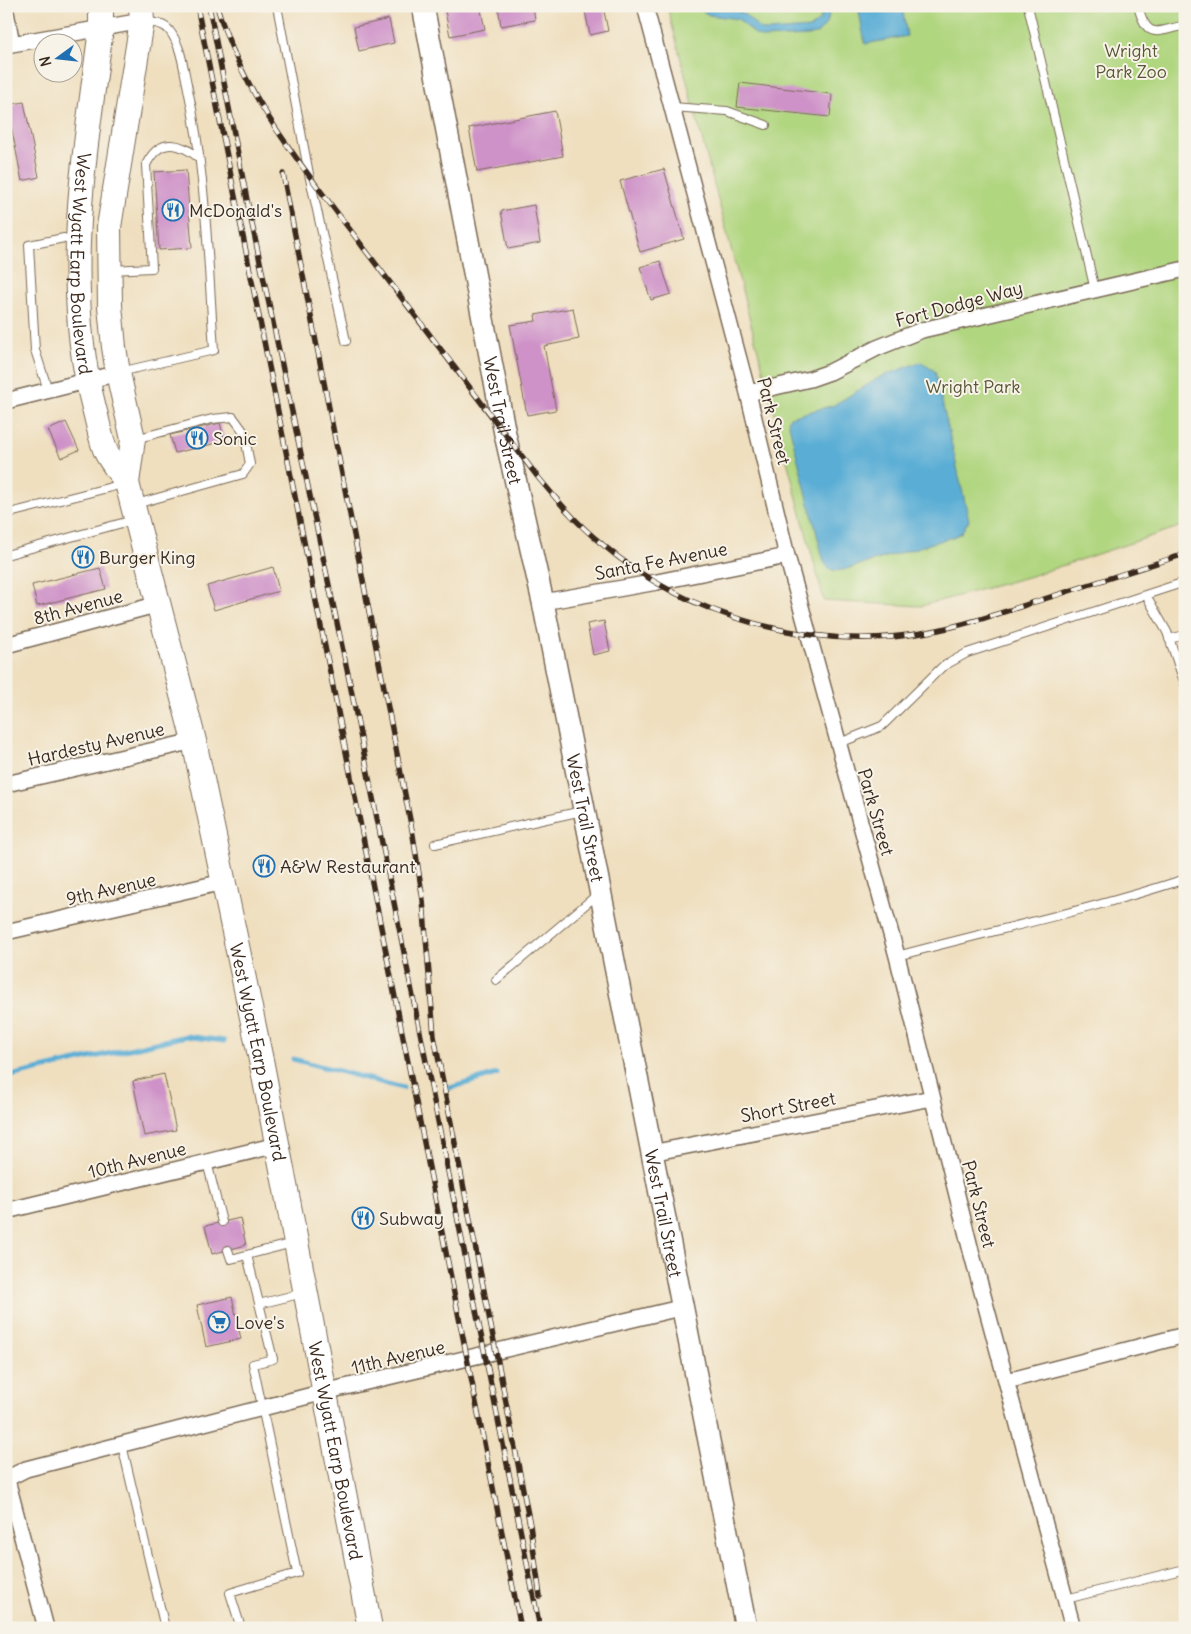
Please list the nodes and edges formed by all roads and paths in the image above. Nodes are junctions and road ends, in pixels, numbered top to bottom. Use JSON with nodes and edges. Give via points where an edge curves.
{"nodes":[{"id":1,"x":277,"y":6,"type":"edge"},
{"id":2,"x":422,"y":6,"type":"edge"},
{"id":3,"x":645,"y":6,"type":"edge"},
{"id":4,"x":1028,"y":6,"type":"edge"},
{"id":5,"x":1138,"y":6,"type":"edge"},
{"id":6,"x":6,"y":12,"type":"edge"},
{"id":7,"x":142,"y":14,"type":"edge"},
{"id":8,"x":102,"y":18,"type":"edge"},
{"id":9,"x":1185,"y":25,"type":"edge"},
{"id":10,"x":9,"y":44,"type":"edge"},
{"id":11,"x":672,"y":107,"type":"junction"},
{"id":12,"x":766,"y":125,"type":"dead end"},
{"id":13,"x":199,"y":158,"type":"junction"},
{"id":14,"x":76,"y":244,"type":"junction"},
{"id":15,"x":1185,"y":269,"type":"edge"},
{"id":16,"x":109,"y":270,"type":"junction"},
{"id":17,"x":1095,"y":290,"type":"junction"},
{"id":18,"x":346,"y":341,"type":"dead end"},
{"id":19,"x":118,"y":373,"type":"junction"},
{"id":20,"x":87,"y":379,"type":"junction"},
{"id":21,"x":48,"y":390,"type":"junction"},
{"id":22,"x":748,"y":393,"type":"junction"},
{"id":23,"x":6,"y":401,"type":"edge"},
{"id":24,"x":133,"y":439,"type":"junction"},
{"id":25,"x":132,"y":502,"type":"junction"},
{"id":26,"x":6,"y":514,"type":"edge"},
{"id":27,"x":6,"y":555,"type":"edge"},
{"id":28,"x":786,"y":556,"type":"junction"},
{"id":29,"x":1185,"y":582,"type":"edge"},
{"id":30,"x":1146,"y":595,"type":"junction"},
{"id":31,"x":543,"y":602,"type":"junction"},
{"id":32,"x":159,"y":604,"type":"junction"},
{"id":33,"x":1185,"y":635,"type":"edge"},
{"id":34,"x":1169,"y":639,"type":"junction"},
{"id":35,"x":6,"y":645,"type":"edge"},
{"id":36,"x":1185,"y":684,"type":"edge"},
{"id":37,"x":194,"y":741,"type":"junction"},
{"id":38,"x":837,"y":744,"type":"junction"},
{"id":39,"x":6,"y":784,"type":"edge"},
{"id":40,"x":584,"y":810,"type":"junction"},
{"id":41,"x":435,"y":844,"type":"dead end"},
{"id":42,"x":1185,"y":879,"type":"edge"},
{"id":43,"x":223,"y":882,"type":"junction"},
{"id":44,"x":600,"y":892,"type":"junction"},
{"id":45,"x":6,"y":932,"type":"edge"},
{"id":46,"x":897,"y":956,"type":"junction"},
{"id":47,"x":496,"y":980,"type":"dead end"},
{"id":48,"x":932,"y":1098,"type":"junction"},
{"id":49,"x":277,"y":1145,"type":"junction"},
{"id":50,"x":652,"y":1153,"type":"junction"},
{"id":51,"x":207,"y":1162,"type":"junction"},
{"id":52,"x":6,"y":1211,"type":"edge"},
{"id":53,"x":222,"y":1222,"type":"dead end"},
{"id":54,"x":296,"y":1242,"type":"junction"},
{"id":55,"x":228,"y":1250,"type":"dead end"},
{"id":56,"x":247,"y":1254,"type":"junction"},
{"id":57,"x":305,"y":1293,"type":"junction"},
{"id":58,"x":259,"y":1304,"type":"junction"},
{"id":59,"x":684,"y":1307,"type":"junction"},
{"id":60,"x":1185,"y":1335,"type":"edge"},
{"id":61,"x":1007,"y":1381,"type":"junction"},
{"id":62,"x":324,"y":1392,"type":"junction"},
{"id":63,"x":264,"y":1408,"type":"junction"},
{"id":64,"x":122,"y":1444,"type":"junction"},
{"id":65,"x":7,"y":1478,"type":"edge"},
{"id":66,"x":1185,"y":1569,"type":"edge"},
{"id":67,"x":1066,"y":1600,"type":"junction"},
{"id":68,"x":46,"y":1628,"type":"edge"},
{"id":69,"x":165,"y":1628,"type":"edge"},
{"id":70,"x":241,"y":1628,"type":"edge"},
{"id":71,"x":370,"y":1628,"type":"edge"},
{"id":72,"x":746,"y":1628,"type":"edge"},
{"id":73,"x":1073,"y":1628,"type":"edge"}],
"edges":[{"from":1,"to":18,"type":"lane","via":[[309,174]]},
{"from":2,"to":31,"type":"main road","name":"West Trail Street","via":[[505,434]]},
{"from":3,"to":11,"type":"street","name":"Park Street"},
{"from":4,"to":17,"type":"lane"},
{"from":5,"to":9,"type":"lane","via":[[1142,24],[1151,30]]},
{"from":6,"to":10,"type":"street"},
{"from":7,"to":8,"type":"street"},
{"from":7,"to":13,"type":"lane","via":[[168,29],[179,50]]},
{"from":7,"to":16,"type":"main road","name":"West Wyatt Earp Boulevard","via":[[109,227]]},
{"from":8,"to":10,"type":"street"},
{"from":8,"to":14,"type":"main road","name":"West Wyatt Earp Boulevard","via":[[83,160]]},
{"from":11,"to":12,"type":"lane","via":[[728,111]]},
{"from":11,"to":22,"type":"street","name":"Park Street"},
{"from":13,"to":16,"type":"lane","via":[[186,147],[174,145],[164,146],[152,154],[146,165],[152,268]]},
{"from":13,"to":19,"type":"lane","via":[[214,350]]},
{"from":14,"to":20,"type":"main road","name":"West Wyatt Earp Boulevard"},
{"from":14,"to":21,"type":"lane","via":[[64,238],[29,245],[35,350]]},
{"from":15,"to":17,"type":"street","name":"Fort Dodge Way"},
{"from":16,"to":19,"type":"main road","name":"West Wyatt Earp Boulevard"},
{"from":17,"to":22,"type":"street","name":"Fort Dodge Way","via":[[922,330],[823,375]]},
{"from":19,"to":20,"type":"street"},
{"from":19,"to":24,"type":"main road","name":"West Wyatt Earp Boulevard"},
{"from":20,"to":21,"type":"street"},
{"from":20,"to":25,"type":"main road","name":"West Wyatt Earp Boulevard","via":[[106,452]]},
{"from":21,"to":23,"type":"street"},
{"from":22,"to":28,"type":"street","name":"Park Street"},
{"from":24,"to":25,"type":"main road","name":"West Wyatt Earp Boulevard"},
{"from":24,"to":25,"type":"lane","via":[[232,417],[244,432],[250,464],[243,474]]},
{"from":25,"to":26,"type":"lane"},
{"from":25,"to":27,"type":"lane"},
{"from":25,"to":32,"type":"main road","name":"West Wyatt Earp Boulevard"},
{"from":28,"to":31,"type":"street","name":"Santa Fe Avenue"},
{"from":28,"to":38,"type":"street","name":"Park Street"},
{"from":29,"to":30,"type":"lane"},
{"from":30,"to":34,"type":"lane"},
{"from":30,"to":38,"type":"lane","via":[[966,654],[942,667],[882,726]]},
{"from":31,"to":40,"type":"main road","name":"West Trail Street"},
{"from":32,"to":35,"type":"street","name":"8th Avenue"},
{"from":32,"to":37,"type":"main road","name":"West Wyatt Earp Boulevard"},
{"from":33,"to":34,"type":"lane"},
{"from":34,"to":36,"type":"lane"},
{"from":37,"to":39,"type":"street","name":"Hardesty Avenue"},
{"from":37,"to":43,"type":"main road","name":"West Wyatt Earp Boulevard"},
{"from":38,"to":46,"type":"street","name":"Park Street"},
{"from":40,"to":41,"type":"lane"},
{"from":40,"to":44,"type":"main road","name":"West Trail Street"},
{"from":42,"to":46,"type":"lane","via":[[1131,897]]},
{"from":43,"to":45,"type":"street","name":"9th Avenue"},
{"from":43,"to":49,"type":"main road","name":"West Wyatt Earp Boulevard"},
{"from":44,"to":47,"type":"lane"},
{"from":44,"to":50,"type":"main road","name":"West Trail Street"},
{"from":46,"to":48,"type":"street","name":"Park Street"},
{"from":48,"to":50,"type":"street","name":"Short Street"},
{"from":48,"to":61,"type":"street","name":"Park Street"},
{"from":49,"to":51,"type":"street","name":"10th Avenue"},
{"from":49,"to":54,"type":"main road","name":"West Wyatt Earp Boulevard"},
{"from":50,"to":59,"type":"main road","name":"West Trail Street"},
{"from":51,"to":52,"type":"street","name":"10th Avenue"},
{"from":51,"to":53,"type":"lane"},
{"from":54,"to":56,"type":"lane"},
{"from":54,"to":57,"type":"main road","name":"West Wyatt Earp Boulevard"},
{"from":55,"to":56,"type":"lane","via":[[231,1259]]},
{"from":56,"to":58,"type":"lane"},
{"from":57,"to":58,"type":"lane"},
{"from":57,"to":62,"type":"main road","name":"West Wyatt Earp Boulevard"},
{"from":58,"to":63,"type":"lane","via":[[273,1359],[253,1364]]},
{"from":59,"to":62,"type":"street","name":"11th Avenue"},
{"from":59,"to":72,"type":"main road","name":"West Trail Street"},
{"from":60,"to":61,"type":"street"},
{"from":61,"to":67,"type":"street","name":"Park Street"},
{"from":62,"to":63,"type":"street","name":"11th Avenue"},
{"from":62,"to":71,"type":"main road","name":"West Wyatt Earp Boulevard"},
{"from":63,"to":64,"type":"street","name":"11th Avenue"},
{"from":63,"to":70,"type":"lane","via":[[297,1573],[230,1593]]},
{"from":64,"to":65,"type":"street","name":"11th Avenue","via":[[26,1469]]},
{"from":64,"to":69,"type":"lane"},
{"from":65,"to":68,"type":"street"},
{"from":66,"to":67,"type":"lane"},
{"from":67,"to":73,"type":"street","name":"Park Street"}]}
